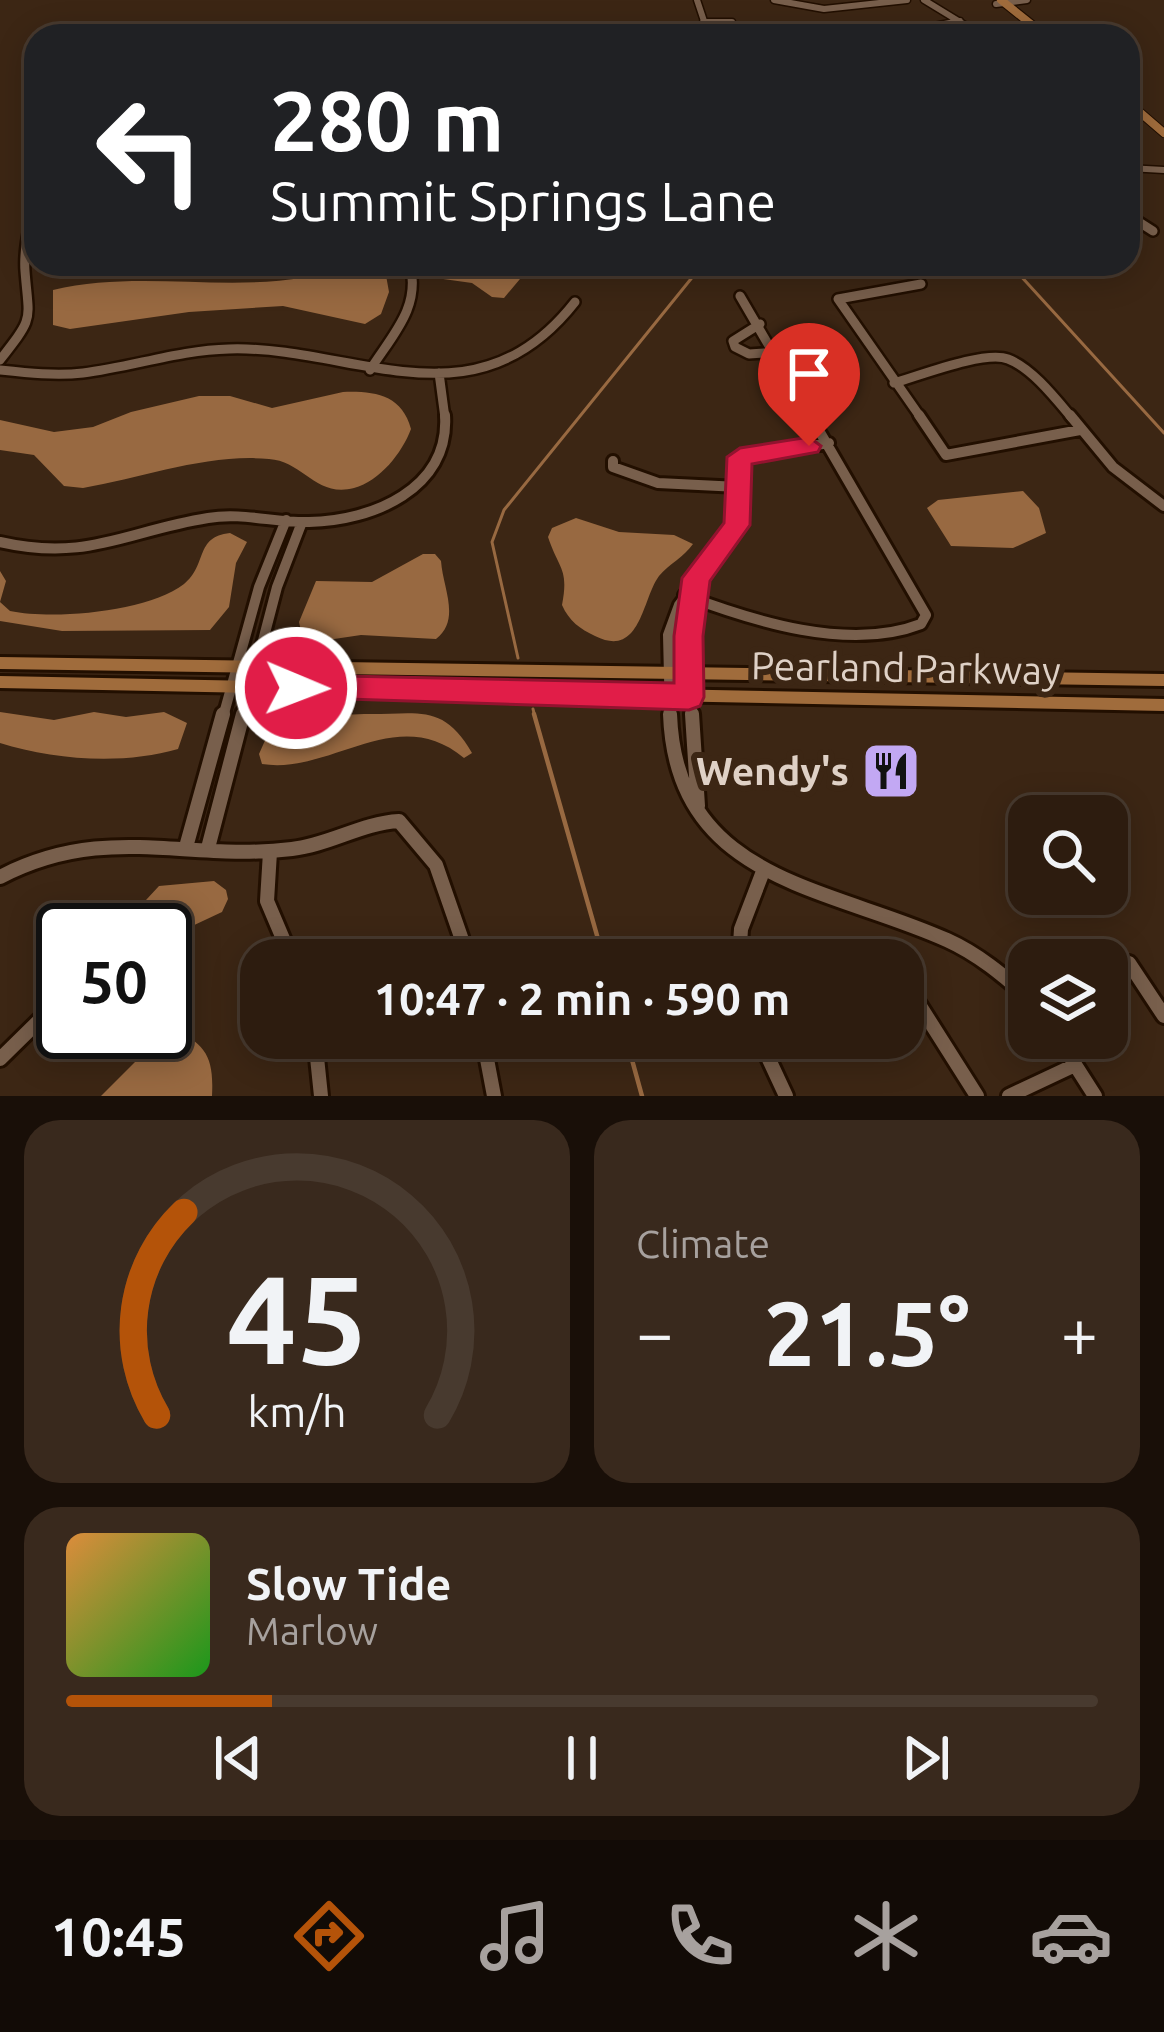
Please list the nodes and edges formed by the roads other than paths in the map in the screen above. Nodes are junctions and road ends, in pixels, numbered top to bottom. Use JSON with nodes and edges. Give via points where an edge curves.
{"nodes":[{"id":1,"x":697,"y":0,"type":"edge"},
{"id":2,"x":907,"y":0,"type":"edge"},
{"id":3,"x":924,"y":0,"type":"edge"},
{"id":4,"x":1027,"y":0,"type":"edge"},
{"id":5,"x":777,"y":1,"type":"edge"},
{"id":6,"x":998,"y":2,"type":"edge"},
{"id":7,"x":960,"y":21,"type":"junction"},
{"id":8,"x":703,"y":22,"type":"joint"},
{"id":9,"x":732,"y":22,"type":"dead end"},
{"id":10,"x":944,"y":24,"type":"edge"},
{"id":11,"x":965,"y":24,"type":"edge"},
{"id":12,"x":1022,"y":24,"type":"edge"},
{"id":13,"x":1029,"y":24,"type":"edge"},
{"id":14,"x":1140,"y":115,"type":"edge"},
{"id":15,"x":1164,"y":134,"type":"edge"},
{"id":16,"x":1140,"y":223,"type":"edge"},
{"id":17,"x":1153,"y":231,"type":"dead end"},
{"id":18,"x":31,"y":276,"type":"edge"},
{"id":19,"x":413,"y":276,"type":"edge"},
{"id":20,"x":921,"y":284,"type":"dead end"},
{"id":21,"x":740,"y":296,"type":"dead end"},
{"id":22,"x":575,"y":302,"type":"dead end"},
{"id":23,"x":760,"y":324,"type":"junction"},
{"id":24,"x":776,"y":352,"type":"junction"},
{"id":25,"x":0,"y":360,"type":"edge"},
{"id":26,"x":0,"y":370,"type":"edge"},
{"id":27,"x":370,"y":370,"type":"junction"},
{"id":28,"x":440,"y":373,"type":"junction"},
{"id":29,"x":894,"y":383,"type":"junction"},
{"id":30,"x":1080,"y":430,"type":"junction"},
{"id":31,"x":829,"y":443,"type":"junction"},
{"id":32,"x":613,"y":461,"type":"dead end"},
{"id":33,"x":739,"y":487,"type":"junction"},
{"id":34,"x":1164,"y":506,"type":"edge"},
{"id":35,"x":286,"y":520,"type":"junction"},
{"id":36,"x":302,"y":522,"type":"junction"},
{"id":37,"x":0,"y":542,"type":"edge"},
{"id":38,"x":689,"y":597,"type":"junction"},
{"id":39,"x":0,"y":661,"type":"edge"},
{"id":40,"x":238,"y":664,"type":"junction"},
{"id":41,"x":256,"y":664,"type":"junction"},
{"id":42,"x":671,"y":672,"type":"junction"},
{"id":43,"x":688,"y":672,"type":"junction"},
{"id":44,"x":1164,"y":680,"type":"edge"},
{"id":45,"x":0,"y":684,"type":"edge"},
{"id":46,"x":231,"y":686,"type":"junction"},
{"id":47,"x":250,"y":687,"type":"junction"},
{"id":48,"x":671,"y":697,"type":"junction"},
{"id":49,"x":689,"y":697,"type":"junction"},
{"id":50,"x":1164,"y":705,"type":"edge"},
{"id":51,"x":699,"y":809,"type":"junction"},
{"id":52,"x":186,"y":847,"type":"junction"},
{"id":53,"x":208,"y":848,"type":"junction"},
{"id":54,"x":270,"y":852,"type":"junction"},
{"id":55,"x":762,"y":874,"type":"junction"},
{"id":56,"x":0,"y":877,"type":"edge"},
{"id":57,"x":283,"y":939,"type":"edge"},
{"id":58,"x":462,"y":939,"type":"edge"},
{"id":59,"x":740,"y":939,"type":"edge"},
{"id":60,"x":1129,"y":963,"type":"dead end"},
{"id":61,"x":1008,"y":979,"type":"edge"},
{"id":62,"x":924,"y":1012,"type":"edge"},
{"id":63,"x":1164,"y":1016,"type":"edge"},
{"id":64,"x":36,"y":1024,"type":"edge"},
{"id":65,"x":0,"y":1059,"type":"edge"},
{"id":66,"x":317,"y":1059,"type":"edge"},
{"id":67,"x":487,"y":1059,"type":"edge"},
{"id":68,"x":769,"y":1059,"type":"edge"},
{"id":69,"x":1071,"y":1059,"type":"edge"},
{"id":70,"x":1075,"y":1065,"type":"junction"},
{"id":71,"x":321,"y":1096,"type":"edge"},
{"id":72,"x":494,"y":1096,"type":"edge"},
{"id":73,"x":786,"y":1096,"type":"edge"},
{"id":74,"x":977,"y":1096,"type":"edge"},
{"id":75,"x":1009,"y":1096,"type":"edge"},
{"id":76,"x":1095,"y":1096,"type":"edge"}],
"edges":[{"from":1,"to":8,"type":"street"},
{"from":2,"to":5,"type":"street","via":[[824,9]]},
{"from":3,"to":7,"type":"street"},
{"from":4,"to":6,"type":"street"},
{"from":6,"to":12,"type":"main road"},
{"from":6,"to":13,"type":"main road"},
{"from":7,"to":10,"type":"street"},
{"from":7,"to":11,"type":"street"},
{"from":8,"to":9,"type":"street"},
{"from":14,"to":15,"type":"main road"},
{"from":16,"to":17,"type":"street"},
{"from":18,"to":25,"type":"street","via":[[30,315]]},
{"from":19,"to":27,"type":"street","via":[[412,304]]},
{"from":20,"to":29,"type":"street","via":[[838,299]]},
{"from":21,"to":23,"type":"street"},
{"from":22,"to":28,"type":"street","via":[[534,343]]},
{"from":23,"to":24,"type":"street"},
{"from":23,"to":24,"type":"street","via":[[739,333],[735,347]]},
{"from":24,"to":31,"type":"street"},
{"from":26,"to":27,"type":"street","via":[[83,373],[239,348]]},
{"from":27,"to":28,"type":"street"},
{"from":28,"to":36,"type":"street","via":[[444,442],[422,480],[366,513]]},
{"from":29,"to":30,"type":"street","via":[[1008,358]]},
{"from":29,"to":30,"type":"street","via":[[946,455]]},
{"from":30,"to":34,"type":"street"},
{"from":31,"to":33,"type":"street","via":[[740,457]]},
{"from":31,"to":38,"type":"street","via":[[924,607],[921,624],[816,632]]},
{"from":32,"to":33,"type":"street","via":[[621,472],[652,481]]},
{"from":33,"to":38,"type":"street","via":[[737,525]]},
{"from":35,"to":36,"type":"street"},
{"from":35,"to":37,"type":"street","via":[[205,518],[80,551]]},
{"from":35,"to":40,"type":"street"},
{"from":36,"to":41,"type":"street"},
{"from":38,"to":42,"type":"street","via":[[668,635]]},
{"from":38,"to":43,"type":"street"},
{"from":39,"to":40,"type":"main road","name":"Pearland Parkway"},
{"from":40,"to":41,"type":"main road","name":"Pearland Parkway"},
{"from":40,"to":46,"type":"street"},
{"from":41,"to":42,"type":"main road","name":"Pearland Parkway"},
{"from":41,"to":47,"type":"street"},
{"from":42,"to":43,"type":"main road","name":"Pearland Parkway"},
{"from":42,"to":48,"type":"street"},
{"from":43,"to":44,"type":"main road","name":"Pearland Parkway"},
{"from":43,"to":49,"type":"street"},
{"from":45,"to":46,"type":"main road","name":"Pearland Parkway"},
{"from":46,"to":47,"type":"main road","name":"Pearland Parkway"},
{"from":46,"to":52,"type":"street"},
{"from":47,"to":48,"type":"main road","name":"Pearland Parkway"},
{"from":47,"to":53,"type":"street"},
{"from":48,"to":49,"type":"main road","name":"Pearland Parkway"},
{"from":48,"to":51,"type":"street","via":[[678,775]]},
{"from":49,"to":50,"type":"main road","name":"Pearland Parkway"},
{"from":49,"to":51,"type":"street"},
{"from":51,"to":55,"type":"street"},
{"from":52,"to":53,"type":"street"},
{"from":52,"to":56,"type":"street","via":[[81,845]]},
{"from":53,"to":54,"type":"street"},
{"from":54,"to":57,"type":"street","via":[[268,901]]},
{"from":54,"to":58,"type":"street","via":[[399,821],[442,883]]},
{"from":55,"to":59,"type":"street"},
{"from":55,"to":61,"type":"street","via":[[938,932]]},
{"from":60,"to":63,"type":"street"},
{"from":62,"to":74,"type":"street"},
{"from":64,"to":65,"type":"street"},
{"from":66,"to":71,"type":"street"},
{"from":67,"to":72,"type":"street"},
{"from":68,"to":73,"type":"street"},
{"from":69,"to":70,"type":"street"},
{"from":70,"to":75,"type":"street"},
{"from":70,"to":76,"type":"street"}]}
